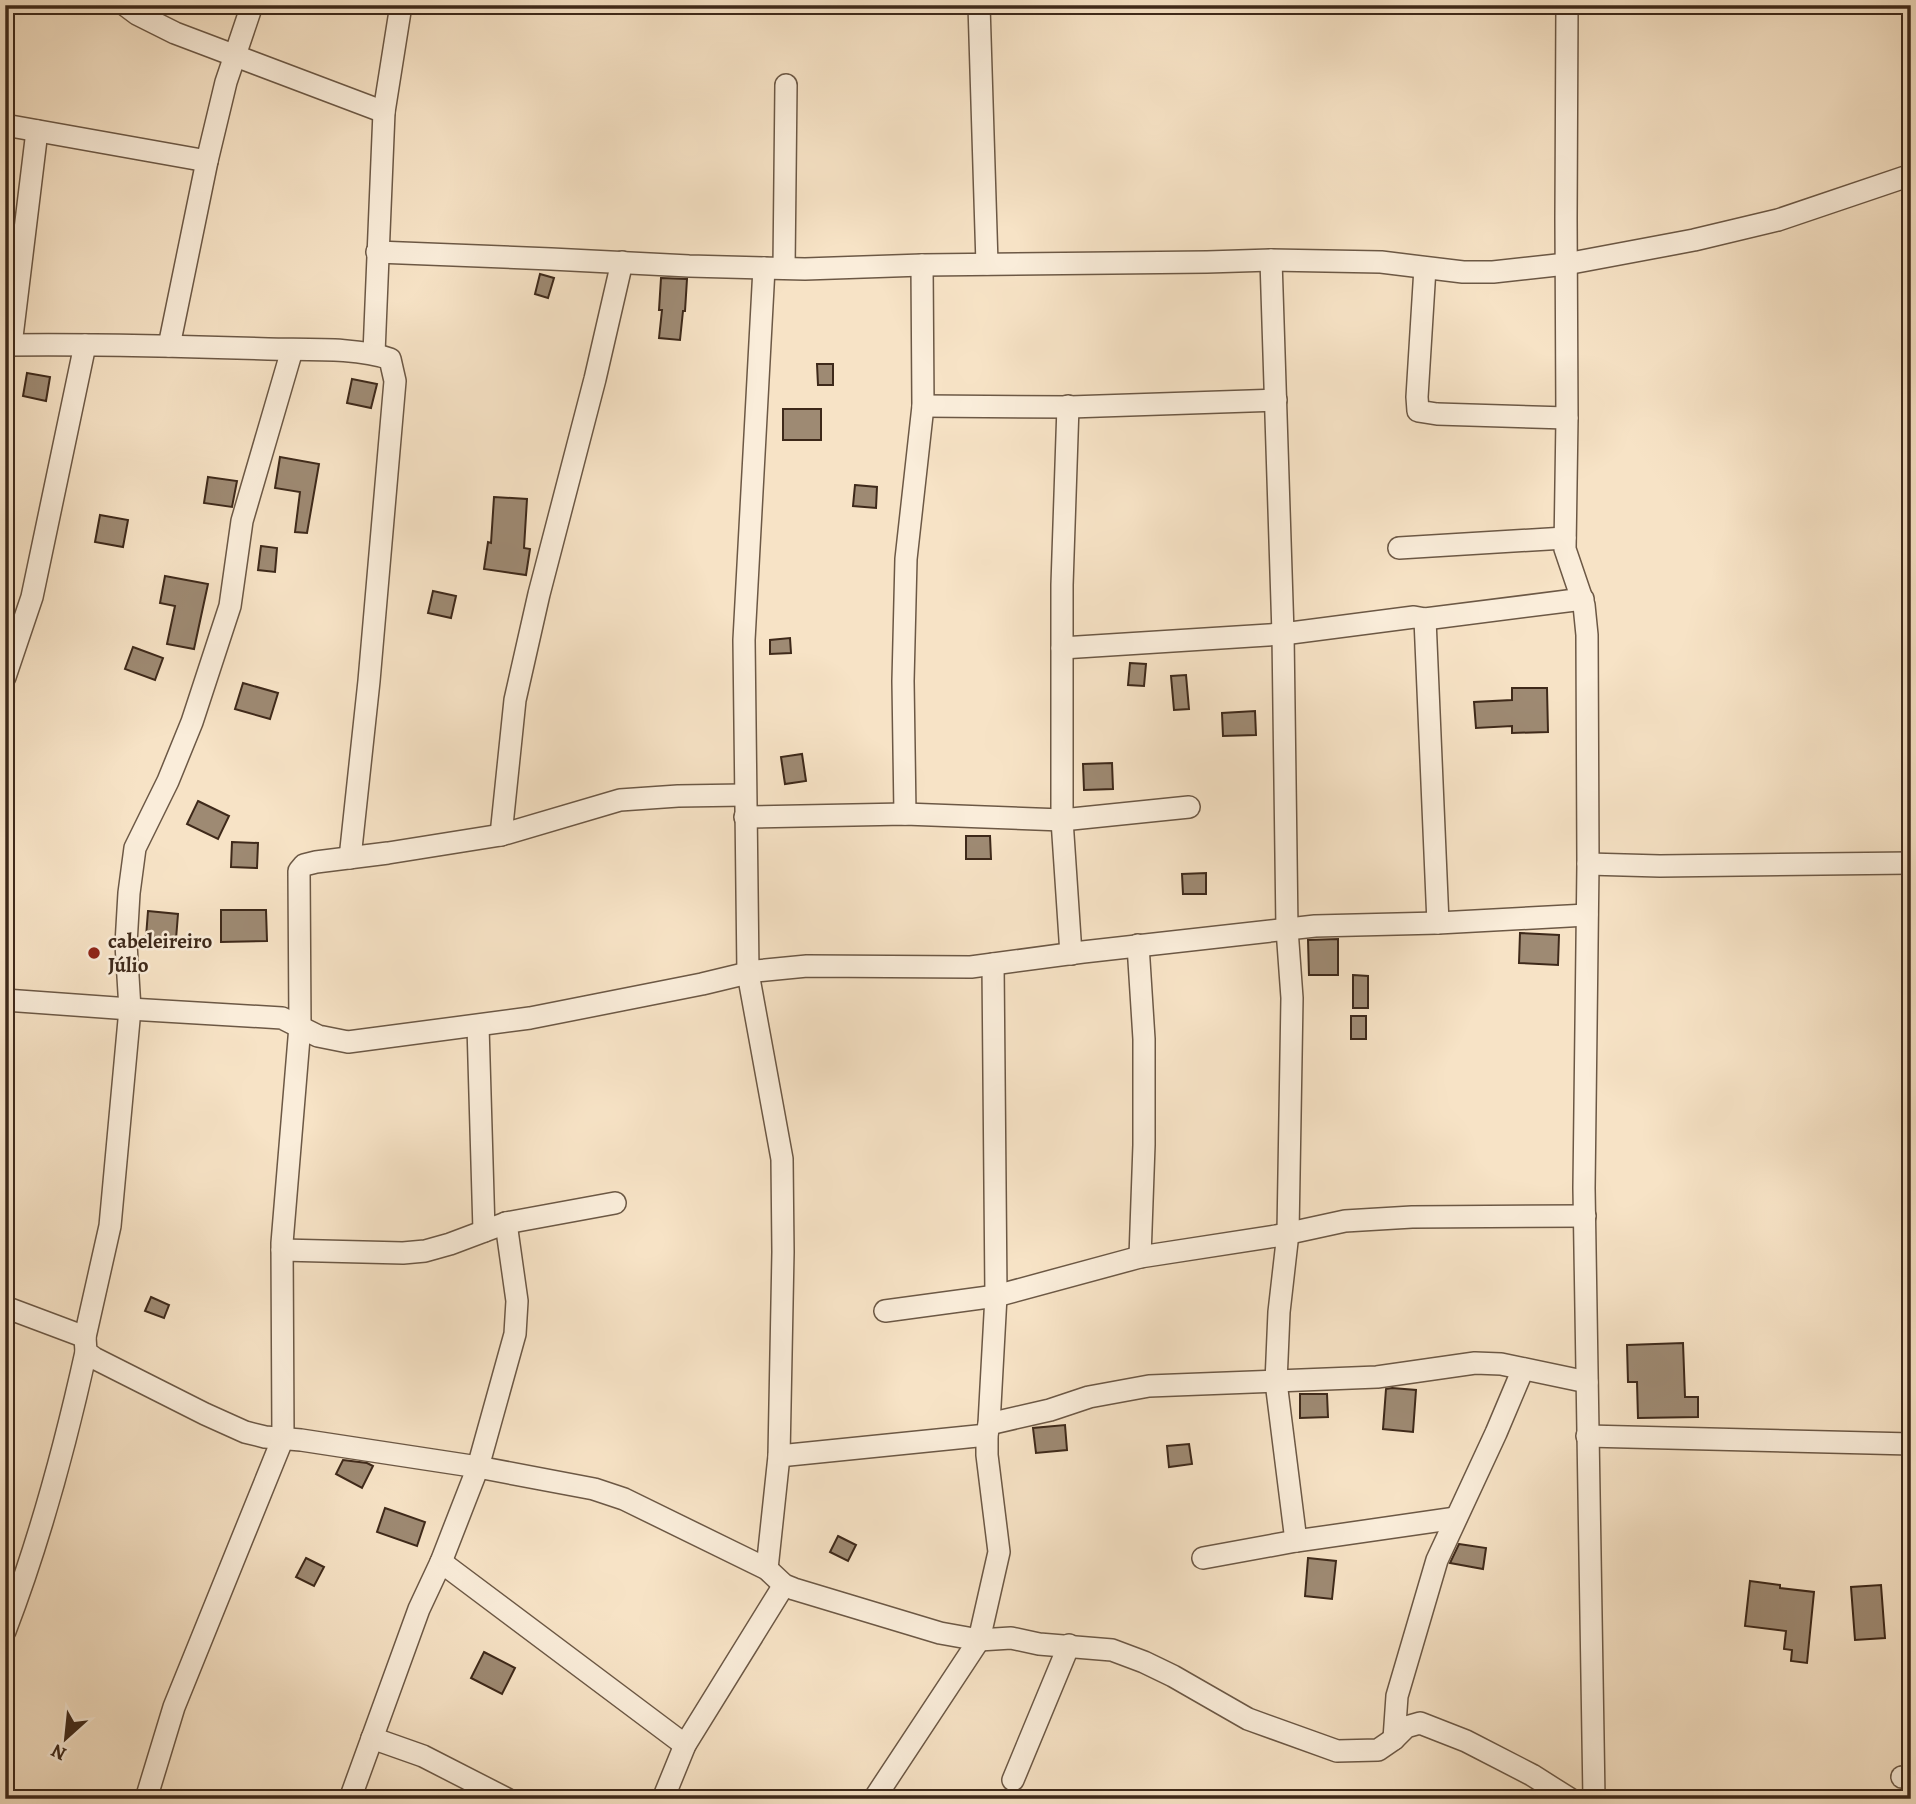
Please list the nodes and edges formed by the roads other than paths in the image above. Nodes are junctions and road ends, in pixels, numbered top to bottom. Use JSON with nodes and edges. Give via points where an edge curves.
{"nodes":[{"id":1,"x":125,"y":5,"type":"edge"},
{"id":2,"x":252,"y":5,"type":"edge"},
{"id":3,"x":401,"y":5,"type":"edge"},
{"id":4,"x":979,"y":5,"type":"edge"},
{"id":5,"x":1567,"y":5,"type":"edge"},
{"id":6,"x":235,"y":57,"type":"junction"},
{"id":7,"x":786,"y":85,"type":"dead end"},
{"id":8,"x":384,"y":112,"type":"junction"},
{"id":9,"x":5,"y":125,"type":"edge"},
{"id":10,"x":37,"y":131,"type":"junction"},
{"id":11,"x":207,"y":161,"type":"junction"},
{"id":12,"x":1911,"y":175,"type":"edge"},
{"id":13,"x":377,"y":252,"type":"junction"},
{"id":14,"x":1271,"y":260,"type":"junction"},
{"id":15,"x":622,"y":262,"type":"junction"},
{"id":16,"x":988,"y":264,"type":"junction"},
{"id":17,"x":1566,"y":264,"type":"junction"},
{"id":18,"x":922,"y":265,"type":"junction"},
{"id":19,"x":774,"y":268,"type":"junction"},
{"id":20,"x":1426,"y":268,"type":"junction"},
{"id":21,"x":8,"y":345,"type":"edge"},
{"id":22,"x":85,"y":345,"type":"junction"},
{"id":23,"x":169,"y":346,"type":"junction"},
{"id":24,"x":292,"y":350,"type":"junction"},
{"id":25,"x":374,"y":353,"type":"junction"},
{"id":26,"x":1276,"y":400,"type":"junction"},
{"id":27,"x":923,"y":406,"type":"junction"},
{"id":28,"x":1068,"y":407,"type":"junction"},
{"id":29,"x":1567,"y":418,"type":"junction"},
{"id":30,"x":1565,"y":538,"type":"junction"},
{"id":31,"x":1399,"y":548,"type":"dead end"},
{"id":32,"x":1583,"y":599,"type":"junction"},
{"id":33,"x":1425,"y":619,"type":"junction"},
{"id":34,"x":1283,"y":634,"type":"junction"},
{"id":35,"x":1062,"y":648,"type":"junction"},
{"id":36,"x":5,"y":677,"type":"edge"},
{"id":37,"x":744,"y":795,"type":"junction"},
{"id":38,"x":1189,"y":807,"type":"dead end"},
{"id":39,"x":905,"y":814,"type":"junction"},
{"id":40,"x":745,"y":817,"type":"junction"},
{"id":41,"x":1062,"y":820,"type":"junction"},
{"id":42,"x":501,"y":835,"type":"junction"},
{"id":43,"x":350,"y":858,"type":"junction"},
{"id":44,"x":1911,"y":863,"type":"edge"},
{"id":45,"x":1588,"y":864,"type":"junction"},
{"id":46,"x":1587,"y":915,"type":"junction"},
{"id":47,"x":1438,"y":923,"type":"junction"},
{"id":48,"x":1287,"y":929,"type":"junction"},
{"id":49,"x":1138,"y":945,"type":"junction"},
{"id":50,"x":1071,"y":954,"type":"junction"},
{"id":51,"x":993,"y":964,"type":"junction"},
{"id":52,"x":748,"y":973,"type":"junction"},
{"id":53,"x":5,"y":1000,"type":"edge"},
{"id":54,"x":131,"y":1009,"type":"junction"},
{"id":55,"x":300,"y":1026,"type":"junction"},
{"id":56,"x":478,"y":1026,"type":"junction"},
{"id":57,"x":615,"y":1203,"type":"dead end"},
{"id":58,"x":1585,"y":1216,"type":"junction"},
{"id":59,"x":506,"y":1223,"type":"junction"},
{"id":60,"x":485,"y":1231,"type":"junction"},
{"id":61,"x":1288,"y":1233,"type":"junction"},
{"id":62,"x":282,"y":1250,"type":"junction"},
{"id":63,"x":1140,"y":1257,"type":"junction"},
{"id":64,"x":996,"y":1296,"type":"junction"},
{"id":65,"x":5,"y":1307,"type":"edge"},
{"id":66,"x":885,"y":1311,"type":"dead end"},
{"id":67,"x":85,"y":1344,"type":"junction"},
{"id":68,"x":1522,"y":1369,"type":"junction"},
{"id":69,"x":1276,"y":1382,"type":"junction"},
{"id":70,"x":1587,"y":1382,"type":"junction"},
{"id":71,"x":988,"y":1429,"type":"junction"},
{"id":72,"x":1587,"y":1436,"type":"junction"},
{"id":73,"x":283,"y":1438,"type":"junction"},
{"id":74,"x":1911,"y":1444,"type":"edge"},
{"id":75,"x":779,"y":1456,"type":"junction"},
{"id":76,"x":478,"y":1467,"type":"junction"},
{"id":77,"x":1456,"y":1518,"type":"junction"},
{"id":78,"x":1296,"y":1541,"type":"junction"},
{"id":79,"x":1203,"y":1558,"type":"dead end"},
{"id":80,"x":441,"y":1562,"type":"junction"},
{"id":81,"x":767,"y":1569,"type":"junction"},
{"id":82,"x":784,"y":1585,"type":"junction"},
{"id":83,"x":5,"y":1631,"type":"edge"},
{"id":84,"x":979,"y":1640,"type":"junction"},
{"id":85,"x":1069,"y":1645,"type":"junction"},
{"id":86,"x":372,"y":1738,"type":"junction"},
{"id":87,"x":1394,"y":1739,"type":"junction"},
{"id":88,"x":685,"y":1745,"type":"junction"},
{"id":89,"x":1013,"y":1780,"type":"dead end"},
{"id":90,"x":146,"y":1799,"type":"edge"},
{"id":91,"x":350,"y":1799,"type":"edge"},
{"id":92,"x":507,"y":1799,"type":"edge"},
{"id":93,"x":663,"y":1799,"type":"edge"},
{"id":94,"x":874,"y":1799,"type":"edge"},
{"id":95,"x":1570,"y":1799,"type":"edge"},
{"id":96,"x":1594,"y":1799,"type":"edge"}],
"edges":[{"from":1,"to":6,"type":"street","via":[[159,26]]},
{"from":2,"to":6,"type":"street"},
{"from":3,"to":8,"type":"street"},
{"from":4,"to":16,"type":"street"},
{"from":5,"to":17,"type":"street"},
{"from":6,"to":8,"type":"street"},
{"from":6,"to":11,"type":"street"},
{"from":7,"to":19,"type":"street"},
{"from":8,"to":13,"type":"street"},
{"from":9,"to":10,"type":"street"},
{"from":10,"to":11,"type":"street"},
{"from":10,"to":21,"type":"street"},
{"from":11,"to":23,"type":"street"},
{"from":12,"to":17,"type":"street","via":[[1778,220]]},
{"from":13,"to":15,"type":"street"},
{"from":13,"to":25,"type":"street"},
{"from":14,"to":16,"type":"street"},
{"from":14,"to":20,"type":"street","via":[[1381,262]]},
{"from":14,"to":26,"type":"street"},
{"from":15,"to":19,"type":"street"},
{"from":15,"to":42,"type":"street","via":[[515,700]]},
{"from":16,"to":18,"type":"street"},
{"from":17,"to":20,"type":"street","via":[[1493,272]]},
{"from":17,"to":29,"type":"street"},
{"from":18,"to":19,"type":"street"},
{"from":18,"to":27,"type":"street"},
{"from":19,"to":37,"type":"street","via":[[744,640]]},
{"from":20,"to":29,"type":"street","via":[[1418,411]]},
{"from":21,"to":22,"type":"street"},
{"from":22,"to":23,"type":"street"},
{"from":22,"to":36,"type":"street","via":[[32,597]]},
{"from":23,"to":24,"type":"street"},
{"from":24,"to":25,"type":"street"},
{"from":24,"to":54,"type":"street","via":[[242,521],[230,606],[192,722],[135,848],[126,944]]},
{"from":25,"to":43,"type":"street","via":[[390,359],[395,381]]},
{"from":26,"to":28,"type":"street"},
{"from":26,"to":34,"type":"street"},
{"from":27,"to":28,"type":"street"},
{"from":27,"to":39,"type":"street","via":[[906,559]]},
{"from":28,"to":35,"type":"street"},
{"from":29,"to":30,"type":"street"},
{"from":30,"to":31,"type":"street"},
{"from":30,"to":32,"type":"street"},
{"from":32,"to":33,"type":"street"},
{"from":32,"to":45,"type":"street"},
{"from":33,"to":34,"type":"street"},
{"from":33,"to":47,"type":"street"},
{"from":34,"to":35,"type":"street"},
{"from":34,"to":48,"type":"street"},
{"from":35,"to":41,"type":"street"},
{"from":37,"to":40,"type":"street"},
{"from":37,"to":42,"type":"street","via":[[620,800]]},
{"from":38,"to":41,"type":"street"},
{"from":39,"to":40,"type":"street"},
{"from":39,"to":41,"type":"street"},
{"from":40,"to":52,"type":"street"},
{"from":41,"to":50,"type":"street"},
{"from":42,"to":43,"type":"street"},
{"from":43,"to":55,"type":"street","via":[[304,865],[299,871]]},
{"from":44,"to":45,"type":"street"},
{"from":45,"to":46,"type":"street"},
{"from":46,"to":47,"type":"street"},
{"from":46,"to":58,"type":"street"},
{"from":47,"to":48,"type":"street"},
{"from":48,"to":49,"type":"street"},
{"from":48,"to":61,"type":"street","via":[[1292,998]]},
{"from":49,"to":50,"type":"street"},
{"from":49,"to":63,"type":"street","via":[[1144,1053]]},
{"from":50,"to":51,"type":"street"},
{"from":51,"to":52,"type":"street","via":[[807,966]]},
{"from":51,"to":64,"type":"street"},
{"from":52,"to":56,"type":"street"},
{"from":52,"to":75,"type":"street","via":[[782,1159]]},
{"from":53,"to":54,"type":"street"},
{"from":54,"to":55,"type":"street","via":[[282,1017]]},
{"from":54,"to":67,"type":"street","via":[[110,1226]]},
{"from":55,"to":56,"type":"street","via":[[318,1036],[348,1042]]},
{"from":55,"to":62,"type":"street"},
{"from":56,"to":60,"type":"street"},
{"from":57,"to":59,"type":"street"},
{"from":58,"to":61,"type":"street","via":[[1358,1220]]},
{"from":58,"to":70,"type":"street"},
{"from":59,"to":60,"type":"street"},
{"from":59,"to":76,"type":"street","via":[[517,1301],[515,1334]]},
{"from":60,"to":62,"type":"street","via":[[425,1251]]},
{"from":61,"to":63,"type":"street"},
{"from":61,"to":69,"type":"street"},
{"from":62,"to":73,"type":"street"},
{"from":63,"to":64,"type":"street"},
{"from":64,"to":66,"type":"street"},
{"from":64,"to":71,"type":"street"},
{"from":65,"to":67,"type":"street"},
{"from":67,"to":73,"type":"street","via":[[94,1358],[205,1415],[245,1432]]},
{"from":67,"to":83,"type":"street","via":[[52,1493]]},
{"from":68,"to":69,"type":"street","via":[[1475,1363],[1377,1377]]},
{"from":68,"to":70,"type":"street"},
{"from":68,"to":77,"type":"street"},
{"from":69,"to":71,"type":"street","via":[[1149,1386],[1089,1398]]},
{"from":69,"to":78,"type":"street"},
{"from":70,"to":72,"type":"street"},
{"from":71,"to":75,"type":"street"},
{"from":71,"to":84,"type":"street","via":[[999,1552]]},
{"from":72,"to":74,"type":"street"},
{"from":72,"to":96,"type":"street"},
{"from":73,"to":76,"type":"street"},
{"from":73,"to":90,"type":"street","via":[[174,1707]]},
{"from":75,"to":81,"type":"street"},
{"from":76,"to":80,"type":"street"},
{"from":76,"to":81,"type":"street","via":[[624,1499]]},
{"from":77,"to":78,"type":"street"},
{"from":77,"to":87,"type":"street","via":[[1437,1560],[1397,1696]]},
{"from":78,"to":79,"type":"street"},
{"from":80,"to":86,"type":"street"},
{"from":80,"to":88,"type":"street"},
{"from":81,"to":82,"type":"street"},
{"from":82,"to":84,"type":"street","via":[[940,1633]]},
{"from":82,"to":88,"type":"street"},
{"from":84,"to":85,"type":"street"},
{"from":84,"to":94,"type":"street"},
{"from":85,"to":87,"type":"street","via":[[1112,1650],[1144,1662],[1248,1719],[1337,1751],[1378,1750]]},
{"from":85,"to":89,"type":"street"},
{"from":86,"to":91,"type":"street"},
{"from":86,"to":92,"type":"street","via":[[424,1756]]},
{"from":87,"to":95,"type":"street","via":[[1406,1727],[1420,1723],[1466,1741]]},
{"from":88,"to":93,"type":"street"}]}
